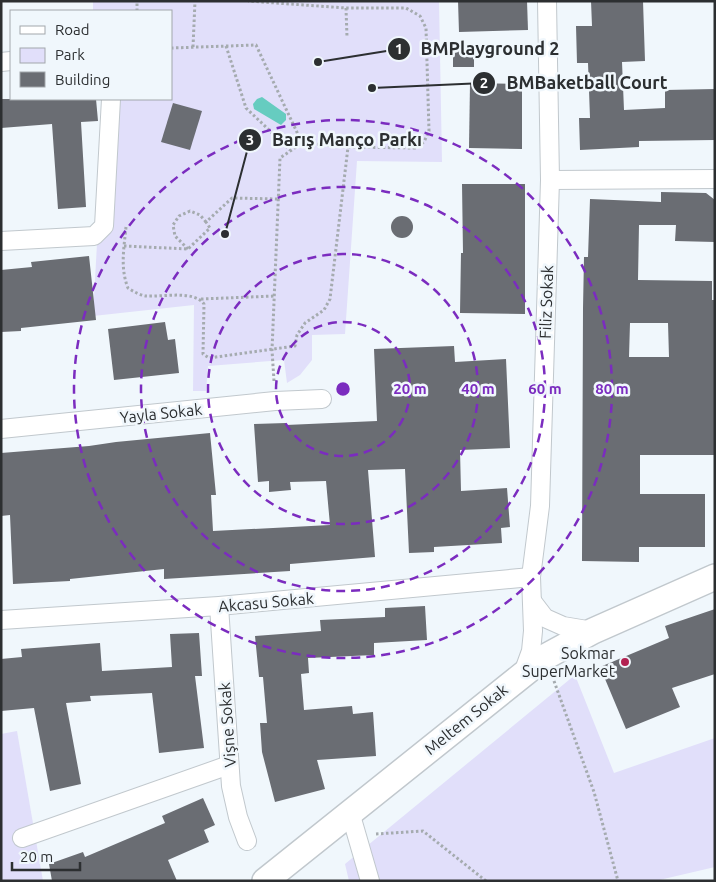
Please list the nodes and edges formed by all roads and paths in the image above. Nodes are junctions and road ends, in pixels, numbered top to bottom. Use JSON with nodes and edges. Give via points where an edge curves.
{"nodes":[{"id":1,"x":195,"y":1,"type":"edge"},
{"id":2,"x":248,"y":1,"type":"edge"},
{"id":3,"x":547,"y":1,"type":"edge"},
{"id":4,"x":346,"y":8,"type":"junction"},
{"id":5,"x":347,"y":37,"type":"dead end"},
{"id":6,"x":226,"y":46,"type":"junction"},
{"id":7,"x":194,"y":47,"type":"junction"},
{"id":8,"x":172,"y":48,"type":"edge"},
{"id":9,"x":111,"y":100,"type":"edge"},
{"id":10,"x":302,"y":142,"type":"junction"},
{"id":11,"x":348,"y":147,"type":"junction"},
{"id":12,"x":290,"y":150,"type":"junction"},
{"id":13,"x":715,"y":179,"type":"edge"},
{"id":14,"x":550,"y":180,"type":"junction"},
{"id":15,"x":278,"y":199,"type":"junction"},
{"id":16,"x":126,"y":220,"type":"dead end"},
{"id":17,"x":206,"y":222,"type":"junction"},
{"id":18,"x":1,"y":241,"type":"edge"},
{"id":19,"x":124,"y":246,"type":"junction"},
{"id":20,"x":188,"y":249,"type":"junction"},
{"id":21,"x":275,"y":296,"type":"junction"},
{"id":22,"x":201,"y":299,"type":"junction"},
{"id":23,"x":272,"y":350,"type":"junction"},
{"id":24,"x":322,"y":399,"type":"dead end"},
{"id":25,"x":275,"y":401,"type":"junction"},
{"id":26,"x":1,"y":429,"type":"edge"},
{"id":27,"x":531,"y":577,"type":"junction"},
{"id":28,"x":715,"y":577,"type":"edge"},
{"id":29,"x":532,"y":601,"type":"junction"},
{"id":30,"x":219,"y":606,"type":"junction"},
{"id":31,"x":1,"y":620,"type":"edge"},
{"id":32,"x":593,"y":631,"type":"junction"},
{"id":33,"x":545,"y":657,"type":"junction"},
{"id":34,"x":523,"y":674,"type":"junction"},
{"id":35,"x":229,"y":765,"type":"junction"},
{"id":36,"x":350,"y":812,"type":"junction"},
{"id":37,"x":357,"y":836,"type":"junction"},
{"id":38,"x":22,"y":838,"type":"dead end"},
{"id":39,"x":247,"y":841,"type":"dead end"},
{"id":40,"x":265,"y":881,"type":"edge"},
{"id":41,"x":370,"y":881,"type":"edge"},
{"id":42,"x":486,"y":881,"type":"edge"},
{"id":43,"x":618,"y":881,"type":"edge"}],
"edges":[{"from":1,"to":7,"type":"path"},
{"from":2,"to":4,"type":"path"},
{"from":3,"to":14,"type":"street","name":"Filiz Sokak"},
{"from":4,"to":5,"type":"path"},
{"from":4,"to":11,"type":"path","via":[[406,8],[420,16],[426,28],[429,112],[429,131],[424,142],[415,148]]},
{"from":6,"to":7,"type":"path"},
{"from":6,"to":10,"type":"path","via":[[256,45]]},
{"from":6,"to":12,"type":"path","via":[[246,108]]},
{"from":7,"to":8,"type":"path"},
{"from":9,"to":18,"type":"street","via":[[104,226],[94,236]]},
{"from":10,"to":11,"type":"path"},
{"from":10,"to":12,"type":"path"},
{"from":11,"to":23,"type":"path","via":[[330,299],[324,310],[305,322],[295,346]]},
{"from":12,"to":15,"type":"path","via":[[280,158]]},
{"from":13,"to":14,"type":"street"},
{"from":14,"to":27,"type":"street","name":"Filiz Sokak","via":[[540,506]]},
{"from":15,"to":17,"type":"path","via":[[232,198]]},
{"from":15,"to":21,"type":"path"},
{"from":16,"to":19,"type":"path"},
{"from":17,"to":20,"type":"path","via":[[210,228]]},
{"from":17,"to":20,"type":"path","via":[[190,211],[179,216],[173,225],[175,236]]},
{"from":19,"to":20,"type":"path"},
{"from":19,"to":22,"type":"path","via":[[124,278],[128,288],[145,296],[192,296]]},
{"from":21,"to":22,"type":"path"},
{"from":21,"to":23,"type":"path"},
{"from":22,"to":23,"type":"path","via":[[204,304],[203,354],[209,358]]},
{"from":23,"to":25,"type":"path"},
{"from":24,"to":25,"type":"street","name":"Yayla Sokak"},
{"from":25,"to":26,"type":"street","name":"Yayla Sokak"},
{"from":27,"to":29,"type":"street","name":"Filiz Sokak"},
{"from":27,"to":30,"type":"street","name":"Akcasu Sokak"},
{"from":28,"to":32,"type":"main road","name":"Meltem Sokak"},
{"from":29,"to":32,"type":"street","via":[[545,618],[563,626]]},
{"from":29,"to":34,"type":"street","name":"Filiz Sokak","via":[[531,651]]},
{"from":30,"to":31,"type":"street","name":"Akcasu Sokak"},
{"from":30,"to":35,"type":"street","name":"Vişne Sokak"},
{"from":32,"to":33,"type":"main road","name":"Meltem Sokak"},
{"from":33,"to":34,"type":"main road","name":"Meltem Sokak"},
{"from":33,"to":43,"type":"path","via":[[594,792]]},
{"from":34,"to":36,"type":"main road","name":"Meltem Sokak"},
{"from":35,"to":38,"type":"street"},
{"from":35,"to":39,"type":"street","name":"Vişne Sokak","via":[[238,817]]},
{"from":36,"to":37,"type":"street"},
{"from":36,"to":40,"type":"main road","name":"Meltem Sokak"},
{"from":37,"to":41,"type":"street"},
{"from":37,"to":42,"type":"path","via":[[423,831]]}]}
